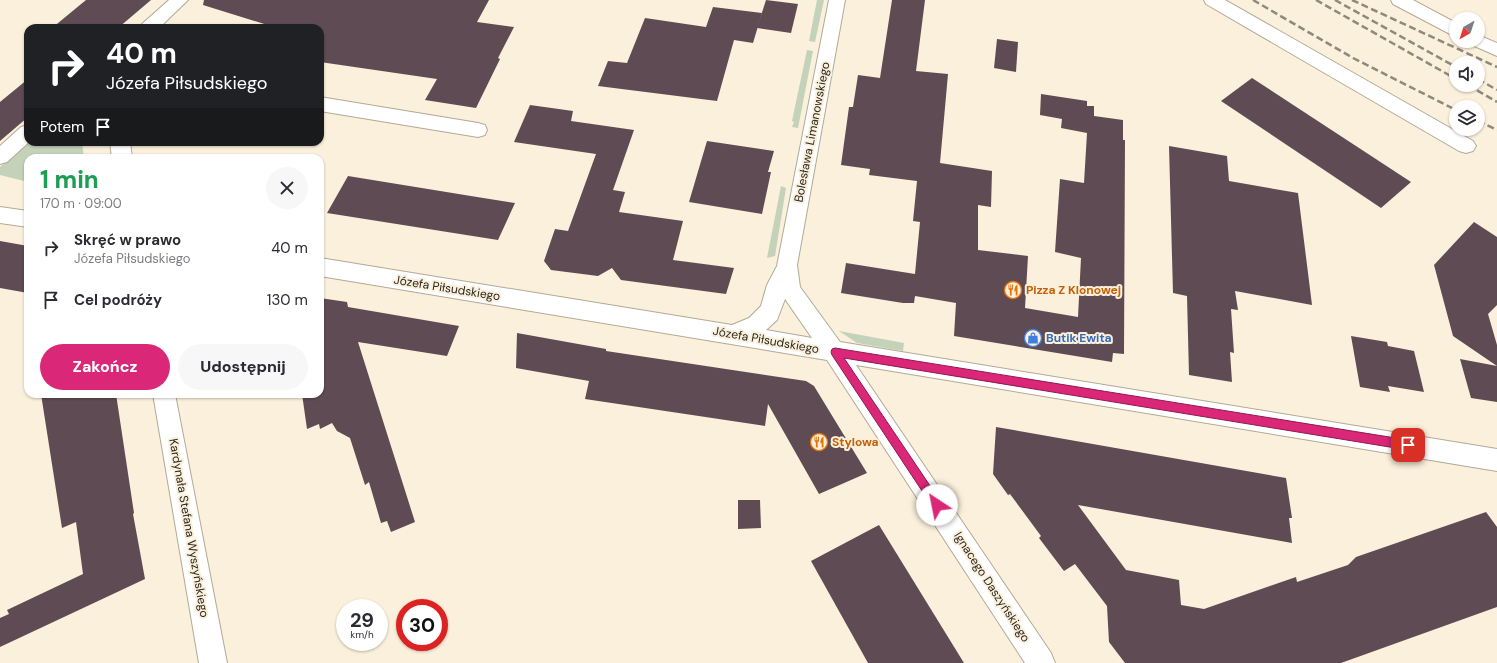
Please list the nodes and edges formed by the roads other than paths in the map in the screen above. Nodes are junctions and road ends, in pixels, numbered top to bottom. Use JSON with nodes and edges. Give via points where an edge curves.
{"nodes":[{"id":1,"x":180,"y":0,"type":"edge"},
{"id":2,"x":837,"y":0,"type":"edge"},
{"id":3,"x":1212,"y":0,"type":"edge"},
{"id":4,"x":1399,"y":0,"type":"edge"},
{"id":5,"x":153,"y":24,"type":"edge"},
{"id":6,"x":1449,"y":26,"type":"edge"},
{"id":7,"x":1485,"y":44,"type":"edge"},
{"id":8,"x":1497,"y":50,"type":"edge"},
{"id":9,"x":324,"y":105,"type":"edge"},
{"id":10,"x":478,"y":130,"type":"dead end"},
{"id":11,"x":24,"y":136,"type":"edge"},
{"id":12,"x":1466,"y":146,"type":"dead end"},
{"id":13,"x":0,"y":157,"type":"edge"},
{"id":14,"x":0,"y":215,"type":"edge"},
{"id":15,"x":24,"y":218,"type":"edge"},
{"id":16,"x":787,"y":265,"type":"junction"},
{"id":17,"x":324,"y":268,"type":"edge"},
{"id":18,"x":733,"y":334,"type":"junction"},
{"id":19,"x":835,"y":352,"type":"junction"},
{"id":20,"x":165,"y":398,"type":"edge"},
{"id":21,"x":1497,"y":460,"type":"edge"},
{"id":22,"x":213,"y":663,"type":"edge"},
{"id":23,"x":1041,"y":663,"type":"edge"}],
"edges":[{"from":1,"to":5,"type":"street"},
{"from":2,"to":16,"type":"street","name":"Bolesława Limanowskiego"},
{"from":3,"to":12,"type":"street"},
{"from":4,"to":6,"type":"street"},
{"from":7,"to":8,"type":"street"},
{"from":9,"to":10,"type":"street"},
{"from":11,"to":13,"type":"street"},
{"from":14,"to":15,"type":"street"},
{"from":16,"to":18,"type":"street","name":"Bolesława Limanowskiego","via":[[769,313],[757,325]]},
{"from":16,"to":19,"type":"street","name":"Bolesława Limanowskiego","via":[[790,289]]},
{"from":17,"to":18,"type":"street","name":"Józefa Piłsudskiego"},
{"from":18,"to":19,"type":"street","name":"Józefa Piłsudskiego"},
{"from":19,"to":21,"type":"street","name":"Józefa Piłsudskiego"},
{"from":19,"to":23,"type":"street","name":"Ignacego Daszyńskiego"},
{"from":20,"to":22,"type":"street","name":"Kardynała Stefana Wyszyńskiego"}]}
